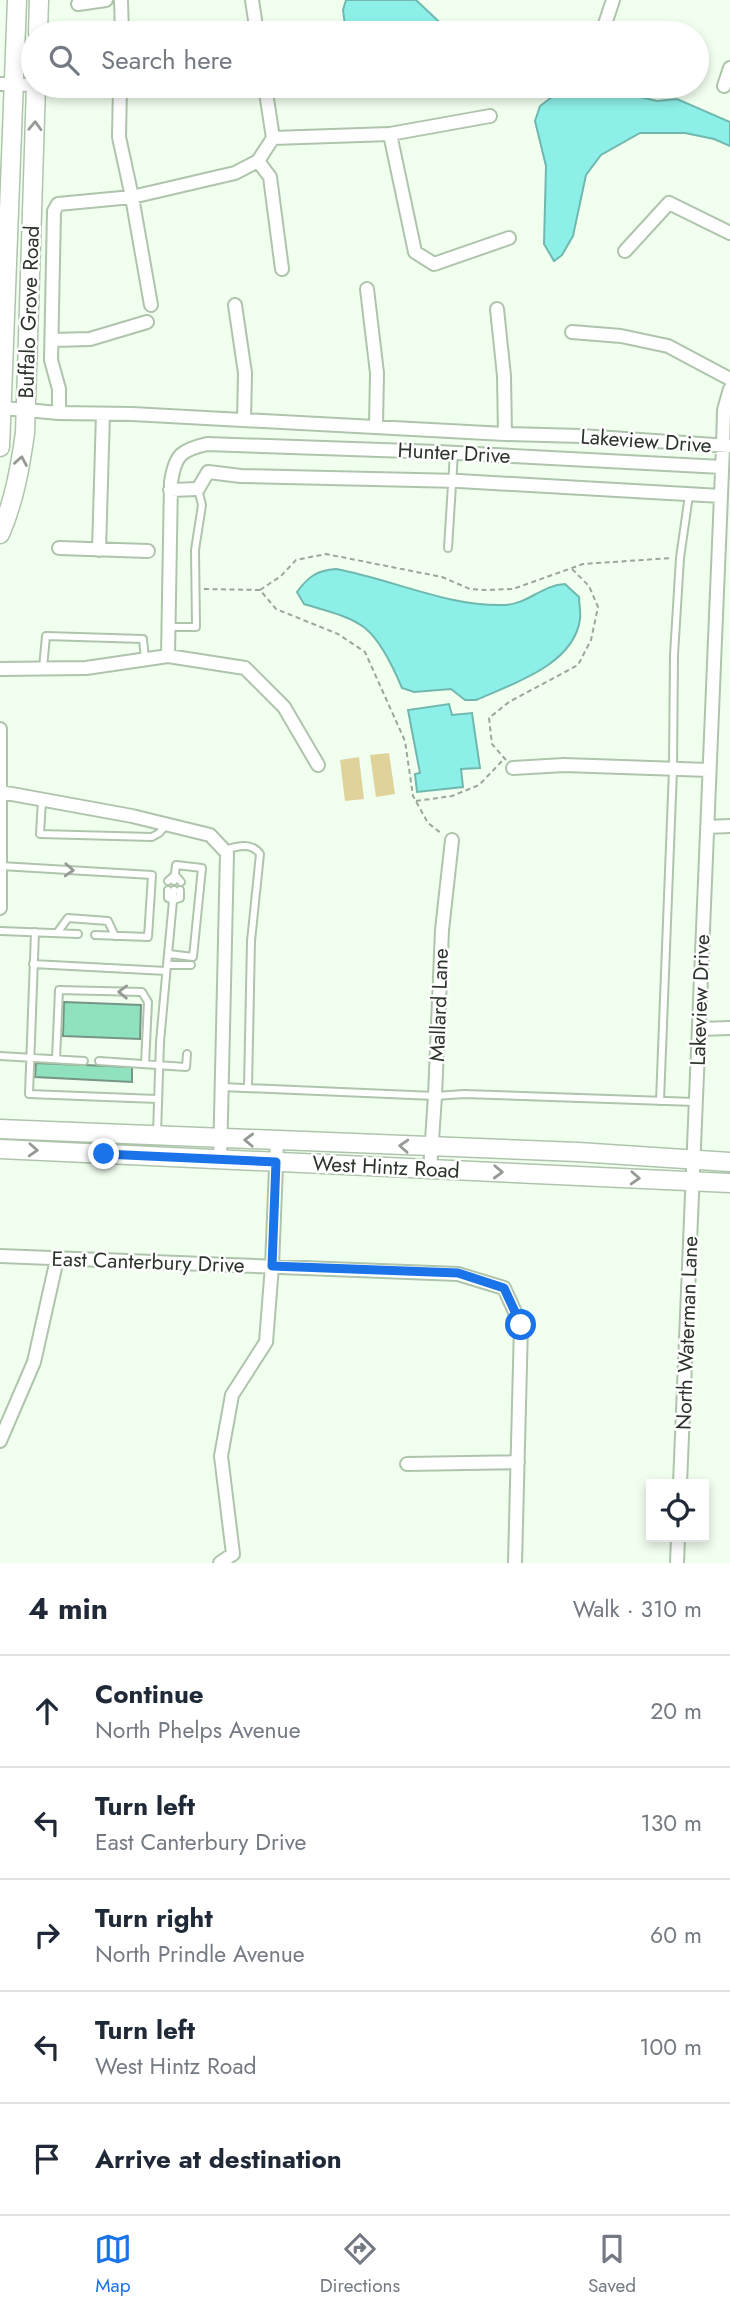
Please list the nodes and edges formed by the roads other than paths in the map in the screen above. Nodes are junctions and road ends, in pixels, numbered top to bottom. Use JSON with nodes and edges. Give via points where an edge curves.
{"nodes":[{"id":1,"x":18,"y":0,"type":"edge"},
{"id":2,"x":39,"y":0,"type":"edge"},
{"id":3,"x":106,"y":0,"type":"edge"},
{"id":4,"x":121,"y":0,"type":"edge"},
{"id":5,"x":252,"y":0,"type":"edge"},
{"id":6,"x":613,"y":0,"type":"edge"},
{"id":7,"x":78,"y":4,"type":"dead end"},
{"id":8,"x":38,"y":21,"type":"edge"},
{"id":9,"x":122,"y":21,"type":"edge"},
{"id":10,"x":255,"y":21,"type":"edge"},
{"id":11,"x":606,"y":21,"type":"edge"},
{"id":12,"x":730,"y":68,"type":"edge"},
{"id":13,"x":7,"y":84,"type":"edge"},
{"id":14,"x":724,"y":86,"type":"dead end"},
{"id":15,"x":35,"y":98,"type":"edge"},
{"id":16,"x":120,"y":98,"type":"edge"},
{"id":17,"x":267,"y":98,"type":"edge"},
{"id":18,"x":490,"y":117,"type":"dead end"},
{"id":19,"x":390,"y":134,"type":"junction"},
{"id":20,"x":273,"y":138,"type":"junction"},
{"id":21,"x":258,"y":161,"type":"junction"},
{"id":22,"x":132,"y":197,"type":"junction"},
{"id":23,"x":730,"y":233,"type":"edge"},
{"id":24,"x":509,"y":238,"type":"dead end"},
{"id":25,"x":625,"y":251,"type":"dead end"},
{"id":26,"x":4,"y":253,"type":"edge"},
{"id":27,"x":31,"y":254,"type":"junction"},
{"id":28,"x":282,"y":269,"type":"dead end"},
{"id":29,"x":367,"y":289,"type":"dead end"},
{"id":30,"x":151,"y":305,"type":"dead end"},
{"id":31,"x":235,"y":305,"type":"dead end"},
{"id":32,"x":497,"y":309,"type":"dead end"},
{"id":33,"x":147,"y":322,"type":"dead end"},
{"id":34,"x":572,"y":331,"type":"dead end"},
{"id":35,"x":52,"y":341,"type":"junction"},
{"id":36,"x":730,"y":379,"type":"edge"},
{"id":37,"x":730,"y":389,"type":"edge"},
{"id":38,"x":3,"y":408,"type":"junction"},
{"id":39,"x":26,"y":409,"type":"junction"},
{"id":40,"x":59,"y":413,"type":"junction"},
{"id":41,"x":103,"y":414,"type":"junction"},
{"id":42,"x":244,"y":420,"type":"junction"},
{"id":43,"x":376,"y":426,"type":"junction"},
{"id":44,"x":505,"y":434,"type":"junction"},
{"id":45,"x":726,"y":446,"type":"edge"},
{"id":46,"x":0,"y":447,"type":"edge"},
{"id":47,"x":454,"y":453,"type":"junction"},
{"id":48,"x":722,"y":467,"type":"junction"},
{"id":49,"x":453,"y":481,"type":"junction"},
{"id":50,"x":198,"y":489,"type":"junction"},
{"id":51,"x":170,"y":490,"type":"junction"},
{"id":52,"x":689,"y":495,"type":"junction"},
{"id":53,"x":721,"y":496,"type":"junction"},
{"id":54,"x":0,"y":534,"type":"edge"},
{"id":55,"x":59,"y":548,"type":"dead end"},
{"id":56,"x":448,"y":548,"type":"dead end"},
{"id":57,"x":99,"y":550,"type":"junction"},
{"id":58,"x":148,"y":551,"type":"dead end"},
{"id":59,"x":724,"y":572,"type":"edge"},
{"id":60,"x":168,"y":627,"type":"junction"},
{"id":61,"x":168,"y":656,"type":"junction"},
{"id":62,"x":145,"y":659,"type":"junction"},
{"id":63,"x":43,"y":668,"type":"junction"},
{"id":64,"x":0,"y":669,"type":"edge"},
{"id":65,"x":0,"y":729,"type":"edge"},
{"id":66,"x":509,"y":763,"type":"road end"},
{"id":67,"x":318,"y":765,"type":"dead end"},
{"id":68,"x":673,"y":769,"type":"junction"},
{"id":69,"x":709,"y":770,"type":"junction"},
{"id":70,"x":1,"y":792,"type":"edge"},
{"id":71,"x":42,"y":800,"type":"junction"},
{"id":72,"x":166,"y":825,"type":"junction"},
{"id":73,"x":730,"y":826,"type":"edge"},
{"id":74,"x":707,"y":827,"type":"junction"},
{"id":75,"x":452,"y":840,"type":"road end"},
{"id":76,"x":223,"y":851,"type":"junction"},
{"id":77,"x":1,"y":866,"type":"edge"},
{"id":78,"x":175,"y":880,"type":"dead end"},
{"id":79,"x":173,"y":900,"type":"junction"},
{"id":80,"x":0,"y":908,"type":"edge"},
{"id":81,"x":0,"y":930,"type":"edge"},
{"id":82,"x":35,"y":932,"type":"junction"},
{"id":83,"x":57,"y":933,"type":"junction"},
{"id":84,"x":78,"y":934,"type":"dead end"},
{"id":85,"x":95,"y":935,"type":"dead end"},
{"id":86,"x":116,"y":936,"type":"junction"},
{"id":87,"x":169,"y":954,"type":"junction"},
{"id":88,"x":193,"y":957,"type":"junction"},
{"id":89,"x":33,"y":964,"type":"junction"},
{"id":90,"x":167,"y":968,"type":"junction"},
{"id":91,"x":730,"y":1028,"type":"edge"},
{"id":92,"x":699,"y":1029,"type":"junction"},
{"id":93,"x":187,"y":1054,"type":"dead end"},
{"id":94,"x":0,"y":1056,"type":"edge"},
{"id":95,"x":29,"y":1058,"type":"junction"},
{"id":96,"x":55,"y":1059,"type":"junction"},
{"id":97,"x":73,"y":1060,"type":"junction"},
{"id":98,"x":84,"y":1061,"type":"dead end"},
{"id":99,"x":99,"y":1061,"type":"dead end"},
{"id":100,"x":115,"y":1062,"type":"junction"},
{"id":101,"x":145,"y":1064,"type":"junction"},
{"id":102,"x":159,"y":1066,"type":"junction"},
{"id":103,"x":53,"y":1069,"type":"dead end"},
{"id":104,"x":73,"y":1069,"type":"dead end"},
{"id":105,"x":115,"y":1071,"type":"dead end"},
{"id":106,"x":72,"y":1087,"type":"dead end"},
{"id":107,"x":222,"y":1087,"type":"junction"},
{"id":108,"x":93,"y":1088,"type":"dead end"},
{"id":109,"x":248,"y":1088,"type":"junction"},
{"id":110,"x":114,"y":1089,"type":"dead end"},
{"id":111,"x":72,"y":1096,"type":"junction"},
{"id":112,"x":93,"y":1096,"type":"junction"},
{"id":113,"x":435,"y":1096,"type":"junction"},
{"id":114,"x":114,"y":1097,"type":"junction"},
{"id":115,"x":158,"y":1099,"type":"junction"},
{"id":116,"x":660,"y":1101,"type":"junction"},
{"id":117,"x":696,"y":1102,"type":"junction"},
{"id":118,"x":0,"y":1129,"type":"edge"},
{"id":119,"x":157,"y":1136,"type":"junction"},
{"id":120,"x":220,"y":1139,"type":"junction"},
{"id":121,"x":277,"y":1141,"type":"junction"},
{"id":122,"x":432,"y":1147,"type":"junction"},
{"id":123,"x":0,"y":1149,"type":"edge"},
{"id":124,"x":694,"y":1160,"type":"junction"},
{"id":125,"x":220,"y":1161,"type":"junction"},
{"id":126,"x":730,"y":1161,"type":"edge"},
{"id":127,"x":276,"y":1162,"type":"junction"},
{"id":128,"x":430,"y":1170,"type":"junction"},
{"id":129,"x":693,"y":1182,"type":"junction"},
{"id":130,"x":730,"y":1183,"type":"edge"},
{"id":131,"x":0,"y":1256,"type":"edge"},
{"id":132,"x":57,"y":1259,"type":"junction"},
{"id":133,"x":272,"y":1266,"type":"junction"},
{"id":134,"x":0,"y":1441,"type":"edge"},
{"id":135,"x":518,"y":1462,"type":"junction"},
{"id":136,"x":407,"y":1464,"type":"dead end"},
{"id":137,"x":680,"y":1479,"type":"edge"},
{"id":138,"x":678,"y":1542,"type":"edge"},
{"id":139,"x":238,"y":1559,"type":"edge"},
{"id":140,"x":220,"y":1563,"type":"edge"},
{"id":141,"x":515,"y":1563,"type":"edge"},
{"id":142,"x":677,"y":1563,"type":"edge"}],
"edges":[{"from":1,"to":13,"type":"main road","name":"Buffalo Grove Road"},
{"from":2,"to":8,"type":"main road"},
{"from":3,"to":7,"type":"street"},
{"from":4,"to":9,"type":"street"},
{"from":5,"to":10,"type":"street"},
{"from":6,"to":11,"type":"street"},
{"from":12,"to":14,"type":"street"},
{"from":13,"to":26,"type":"main road","name":"Buffalo Grove Road"},
{"from":27,"to":15,"type":"main road","name":"Buffalo Grove Road","one_way":true},
{"from":16,"to":22,"type":"street","via":[[119,136]]},
{"from":17,"to":20,"type":"street"},
{"from":18,"to":19,"type":"street"},
{"from":19,"to":20,"type":"street"},
{"from":19,"to":24,"type":"street","via":[[415,252],[434,264]]},
{"from":20,"to":21,"type":"street"},
{"from":21,"to":22,"type":"street","via":[[234,173]]},
{"from":21,"to":28,"type":"street","via":[[270,177]]},
{"from":22,"to":30,"type":"street"},
{"from":22,"to":35,"type":"street","via":[[58,204],[54,211]]},
{"from":23,"to":25,"type":"street","via":[[669,203]]},
{"from":26,"to":27,"type":"street"},
{"from":26,"to":38,"type":"main road","name":"Buffalo Grove Road"},
{"from":27,"to":39,"type":"main road","name":"Buffalo Grove Road"},
{"from":29,"to":43,"type":"street","via":[[377,373]]},
{"from":31,"to":42,"type":"street","via":[[245,373]]},
{"from":32,"to":44,"type":"street"},
{"from":33,"to":35,"type":"street","via":[[90,339]]},
{"from":34,"to":36,"type":"street","via":[[668,346]]},
{"from":35,"to":40,"type":"street"},
{"from":37,"to":45,"type":"street","via":[[724,410]]},
{"from":38,"to":39,"type":"street","name":"Lakeview Drive"},
{"from":38,"to":46,"type":"main road","name":"Buffalo Grove Road"},
{"from":39,"to":40,"type":"street","name":"Lakeview Drive"},
{"from":54,"to":39,"type":"main road","name":"Buffalo Grove Road","one_way":true,"via":[[21,464]]},
{"from":40,"to":41,"type":"street","name":"Lakeview Drive"},
{"from":41,"to":42,"type":"street","name":"Lakeview Drive"},
{"from":41,"to":57,"type":"street"},
{"from":42,"to":43,"type":"street","name":"Lakeview Drive"},
{"from":43,"to":44,"type":"street","name":"Lakeview Drive"},
{"from":44,"to":45,"type":"street","name":"Lakeview Drive"},
{"from":45,"to":48,"type":"street","name":"Lakeview Drive"},
{"from":47,"to":48,"type":"street","name":"Hunter Drive"},
{"from":47,"to":49,"type":"lane"},
{"from":47,"to":51,"type":"street","name":"Hunter Drive","via":[[207,444],[186,448],[174,463]]},
{"from":48,"to":53,"type":"street","name":"Lakeview Drive"},
{"from":49,"to":50,"type":"street","via":[[208,472]]},
{"from":49,"to":52,"type":"street"},
{"from":49,"to":56,"type":"lane"},
{"from":50,"to":51,"type":"street"},
{"from":50,"to":60,"type":"lane","via":[[202,505],[195,550],[196,627]]},
{"from":51,"to":60,"type":"street"},
{"from":52,"to":53,"type":"street"},
{"from":52,"to":68,"type":"lane","via":[[674,655]]},
{"from":53,"to":59,"type":"street","name":"Lakeview Drive"},
{"from":55,"to":57,"type":"street"},
{"from":57,"to":58,"type":"street"},
{"from":59,"to":69,"type":"street","name":"Lakeview Drive"},
{"from":60,"to":61,"type":"street"},
{"from":61,"to":62,"type":"street"},
{"from":61,"to":67,"type":"street","via":[[245,668],[284,707]]},
{"from":62,"to":63,"type":"street","via":[[86,668]]},
{"from":62,"to":63,"type":"lane","via":[[143,639],[46,636]]},
{"from":63,"to":64,"type":"street"},
{"from":65,"to":70,"type":"street"},
{"from":66,"to":68,"type":"street"},
{"from":68,"to":69,"type":"street"},
{"from":68,"to":116,"type":"lane"},
{"from":69,"to":74,"type":"street","name":"Lakeview Drive"},
{"from":70,"to":71,"type":"street"},
{"from":70,"to":77,"type":"street"},
{"from":71,"to":72,"type":"street"},
{"from":71,"to":72,"type":"lane","via":[[40,834],[152,837]]},
{"from":72,"to":76,"type":"street","via":[[210,835]]},
{"from":73,"to":74,"type":"street"},
{"from":74,"to":92,"type":"street","name":"Lakeview Drive"},
{"from":75,"to":113,"type":"street","name":"Mallard Lane","via":[[442,930]]},
{"from":76,"to":107,"type":"street","via":[[228,864]]},
{"from":76,"to":109,"type":"lane","via":[[248,846],[260,854],[251,941]]},
{"from":77,"to":80,"type":"street"},
{"from":77,"to":86,"type":"lane","one_way":true,"via":[[152,875],[148,936]]},
{"from":78,"to":88,"type":"lane","via":[[176,865],[202,868]]},
{"from":79,"to":79,"type":"lane","via":[[180,898],[174,890],[167,898]]},
{"from":79,"to":87,"type":"lane"},
{"from":81,"to":82,"type":"lane"},
{"from":82,"to":83,"type":"lane"},
{"from":82,"to":89,"type":"lane"},
{"from":83,"to":84,"type":"lane"},
{"from":83,"to":86,"type":"lane","via":[[68,918],[108,920]]},
{"from":85,"to":86,"type":"lane"},
{"from":87,"to":88,"type":"lane"},
{"from":87,"to":90,"type":"lane"},
{"from":88,"to":90,"type":"lane","via":[[190,967]]},
{"from":89,"to":90,"type":"lane"},
{"from":89,"to":95,"type":"lane"},
{"from":90,"to":102,"type":"lane"},
{"from":91,"to":92,"type":"street"},
{"from":92,"to":117,"type":"street","name":"Lakeview Drive"},
{"from":93,"to":102,"type":"lane","via":[[186,1067]]},
{"from":94,"to":95,"type":"lane"},
{"from":95,"to":96,"type":"lane"},
{"from":95,"to":111,"type":"lane","via":[[29,1094],[52,1091]]},
{"from":96,"to":97,"type":"lane"},
{"from":101,"to":96,"type":"lane","one_way":true,"via":[[148,1002],[142,992],[59,990]]},
{"from":96,"to":103,"type":"lane"},
{"from":97,"to":98,"type":"lane"},
{"from":97,"to":104,"type":"lane"},
{"from":99,"to":100,"type":"lane"},
{"from":100,"to":101,"type":"lane"},
{"from":100,"to":105,"type":"lane"},
{"from":101,"to":102,"type":"lane"},
{"from":102,"to":115,"type":"lane"},
{"from":106,"to":111,"type":"lane"},
{"from":107,"to":109,"type":"lane"},
{"from":107,"to":120,"type":"street"},
{"from":108,"to":112,"type":"lane"},
{"from":109,"to":113,"type":"lane"},
{"from":110,"to":114,"type":"lane"},
{"from":111,"to":112,"type":"lane"},
{"from":112,"to":114,"type":"lane"},
{"from":113,"to":116,"type":"lane"},
{"from":113,"to":122,"type":"street","name":"Mallard Lane"},
{"from":114,"to":115,"type":"lane"},
{"from":115,"to":119,"type":"lane"},
{"from":116,"to":117,"type":"lane"},
{"from":117,"to":124,"type":"street","name":"Lakeview Drive"},
{"from":118,"to":119,"type":"main road","name":"West Hintz Road"},
{"from":119,"to":120,"type":"main road","name":"West Hintz Road"},
{"from":121,"to":120,"type":"main road","name":"West Hintz Road","one_way":true},
{"from":120,"to":125,"type":"street"},
{"from":122,"to":121,"type":"main road","name":"West Hintz Road","one_way":true},
{"from":121,"to":127,"type":"street"},
{"from":122,"to":124,"type":"main road","name":"West Hintz Road"},
{"from":122,"to":128,"type":"street","name":"Mallard Lane"},
{"from":123,"to":125,"type":"main road","name":"West Hintz Road","one_way":true},
{"from":124,"to":126,"type":"main road","name":"West Hintz Road"},
{"from":124,"to":129,"type":"street","name":"Lakeview Drive"},
{"from":125,"to":127,"type":"main road","name":"West Hintz Road"},
{"from":127,"to":128,"type":"main road","name":"West Hintz Road"},
{"from":127,"to":133,"type":"street"},
{"from":128,"to":129,"type":"main road","name":"West Hintz Road","one_way":true},
{"from":129,"to":130,"type":"main road","name":"West Hintz Road"},
{"from":129,"to":137,"type":"street","name":"North Waterman Lane"},
{"from":131,"to":132,"type":"street","name":"East Canterbury Drive"},
{"from":132,"to":133,"type":"street","name":"East Canterbury Drive"},
{"from":132,"to":134,"type":"street","via":[[34,1362]]},
{"from":133,"to":135,"type":"street","name":"East Canterbury Drive","via":[[458,1273],[504,1288],[521,1325]]},
{"from":133,"to":139,"type":"street","via":[[266,1342],[232,1395],[221,1456]]},
{"from":135,"to":136,"type":"street"},
{"from":135,"to":141,"type":"street"},
{"from":138,"to":142,"type":"street"},
{"from":139,"to":140,"type":"street"}]}
